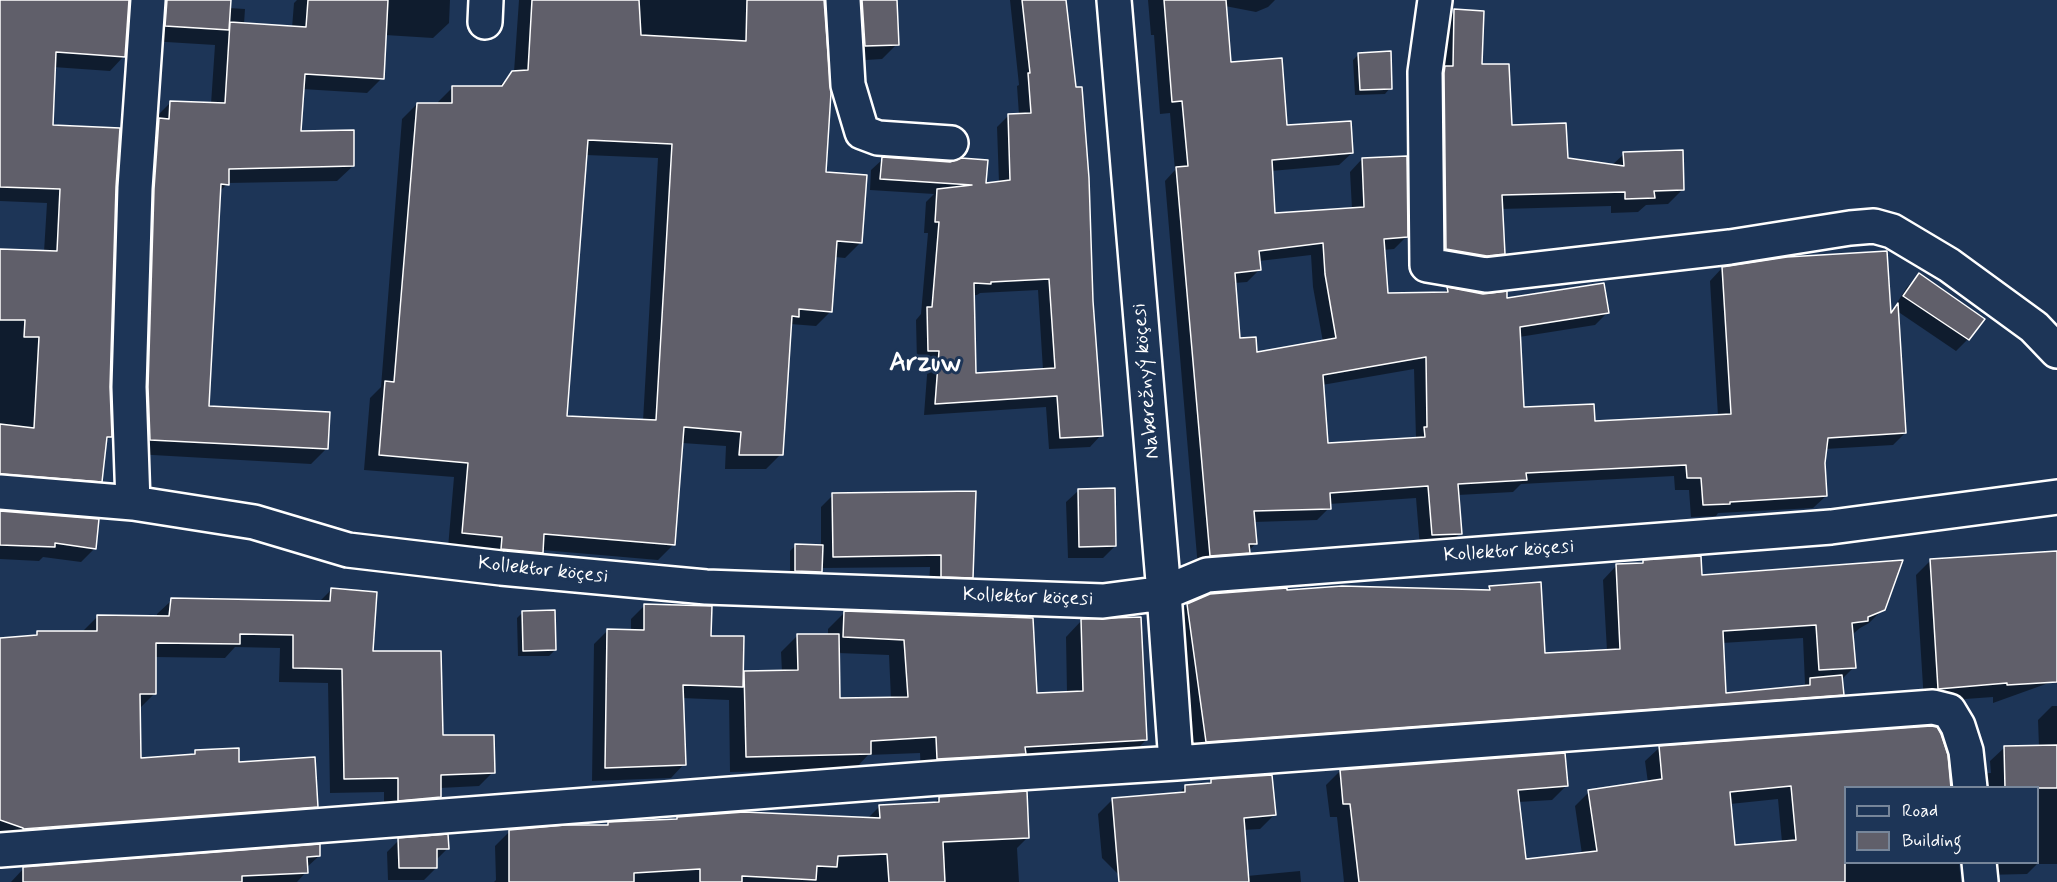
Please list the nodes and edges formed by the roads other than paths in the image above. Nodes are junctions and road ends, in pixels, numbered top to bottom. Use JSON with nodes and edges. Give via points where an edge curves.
{"nodes":[{"id":1,"x":148,"y":0,"type":"edge"},
{"id":2,"x":843,"y":0,"type":"edge"},
{"id":3,"x":1114,"y":0,"type":"edge"},
{"id":4,"x":1435,"y":0,"type":"edge"},
{"id":5,"x":951,"y":143,"type":"dead end"},
{"id":6,"x":2057,"y":351,"type":"edge"},
{"id":7,"x":0,"y":492,"type":"edge"},
{"id":8,"x":2057,"y":497,"type":"edge"},
{"id":9,"x":133,"y":503,"type":"junction"},
{"id":10,"x":1164,"y":593,"type":"junction"},
{"id":11,"x":1176,"y":763,"type":"junction"},
{"id":12,"x":1970,"y":786,"type":"edge"},
{"id":13,"x":0,"y":850,"type":"edge"},
{"id":14,"x":1979,"y":864,"type":"edge"},
{"id":15,"x":1981,"y":882,"type":"edge"}],
"edges":[{"from":1,"to":9,"type":"street","via":[[135,188],[129,375]]},
{"from":2,"to":5,"type":"street","via":[[848,85],[862,132],[878,138]]},
{"from":3,"to":10,"type":"street","name":"Naberežnyý köçesi"},
{"from":4,"to":6,"type":"street","via":[[1425,72],[1427,265],[1486,275],[1874,226],[1892,231],[1949,265],[2034,327]]},
{"from":7,"to":9,"type":"street","name":"Kollektor köçesi"},
{"from":8,"to":10,"type":"street","name":"Kollektor köçesi","via":[[1831,526],[1207,575]]},
{"from":9,"to":10,"type":"street","name":"Kollektor köçesi","via":[[254,522],[348,550],[706,587],[1103,601]]},
{"from":10,"to":11,"type":"street","name":"Naberežnyý köçesi"},
{"from":11,"to":12,"type":"street","via":[[1933,707],[1949,711],[1958,726],[1966,751]]},
{"from":11,"to":13,"type":"street"},
{"from":14,"to":15,"type":"street"}]}
